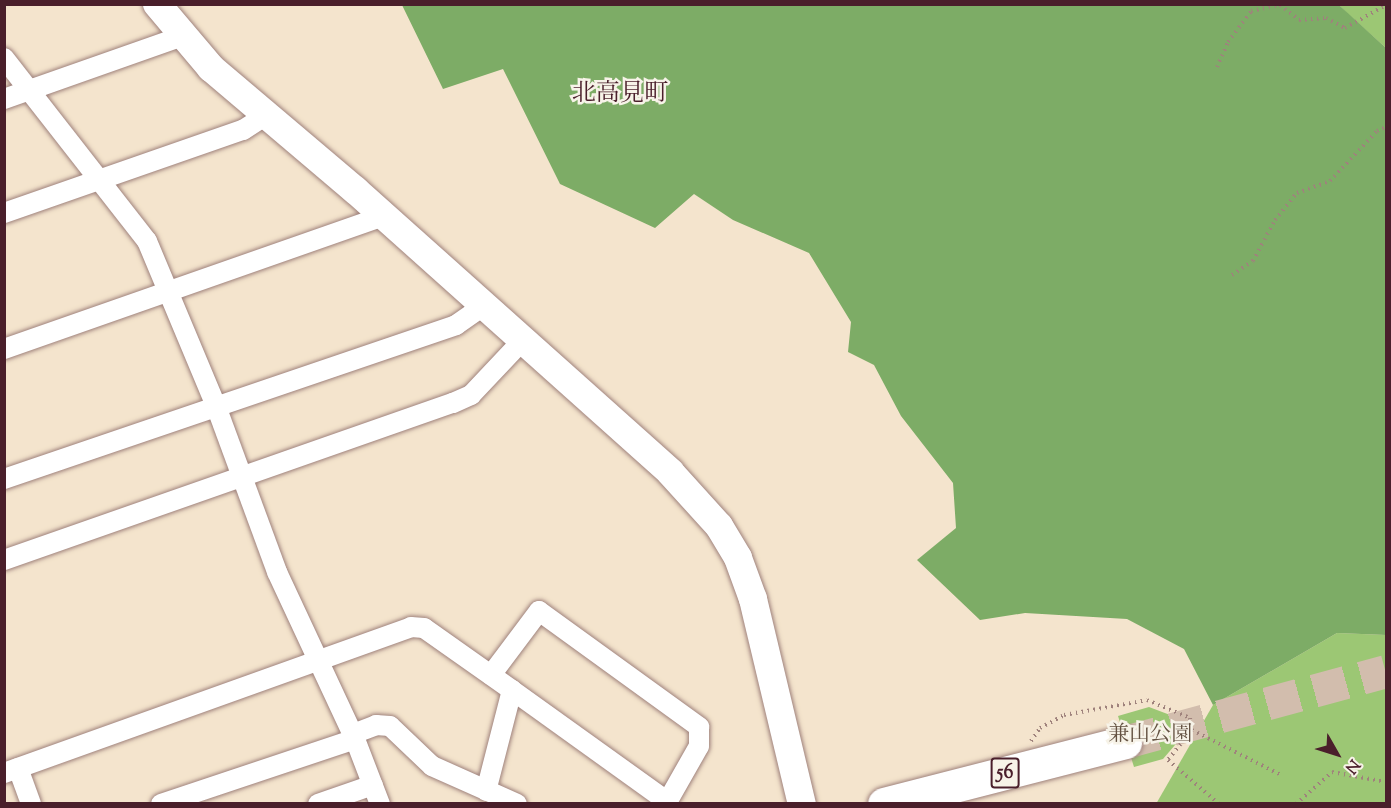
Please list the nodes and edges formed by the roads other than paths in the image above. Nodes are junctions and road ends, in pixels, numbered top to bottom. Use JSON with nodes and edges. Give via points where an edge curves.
{"nodes":[{"id":1,"x":157,"y":4,"type":"edge"},
{"id":2,"x":183,"y":36,"type":"junction"},
{"id":3,"x":4,"y":58,"type":"edge"},
{"id":4,"x":30,"y":91,"type":"junction"},
{"id":5,"x":4,"y":99,"type":"edge"},
{"id":6,"x":266,"y":115,"type":"junction"},
{"id":7,"x":99,"y":180,"type":"junction"},
{"id":8,"x":4,"y":213,"type":"edge"},
{"id":9,"x":383,"y":216,"type":"junction"},
{"id":10,"x":169,"y":293,"type":"junction"},
{"id":11,"x":483,"y":306,"type":"junction"},
{"id":12,"x":522,"y":341,"type":"junction"},
{"id":13,"x":4,"y":349,"type":"edge"},
{"id":14,"x":216,"y":406,"type":"junction"},
{"id":15,"x":243,"y":474,"type":"junction"},
{"id":16,"x":4,"y":479,"type":"edge"},
{"id":17,"x":4,"y":560,"type":"edge"},
{"id":18,"x":317,"y":661,"type":"junction"},
{"id":19,"x":491,"y":675,"type":"junction"},
{"id":20,"x":512,"y":690,"type":"junction"},
{"id":21,"x":354,"y":736,"type":"junction"},
{"id":22,"x":1125,"y":742,"type":"tunnel mouth"},
{"id":23,"x":11,"y":771,"type":"edge"},
{"id":24,"x":373,"y":785,"type":"junction"},
{"id":25,"x":486,"y":791,"type":"junction"},
{"id":26,"x":666,"y":802,"type":"edge"},
{"id":27,"x":32,"y":804,"type":"edge"},
{"id":28,"x":162,"y":804,"type":"edge"},
{"id":29,"x":318,"y":804,"type":"edge"},
{"id":30,"x":380,"y":804,"type":"edge"},
{"id":31,"x":517,"y":804,"type":"edge"},
{"id":32,"x":802,"y":804,"type":"edge"},
{"id":33,"x":884,"y":804,"type":"edge"}],
"edges":[{"from":1,"to":2,"type":"street"},
{"from":2,"to":4,"type":"street"},
{"from":2,"to":6,"type":"street","via":[[211,68]]},
{"from":3,"to":4,"type":"street"},
{"from":4,"to":5,"type":"street"},
{"from":4,"to":7,"type":"street"},
{"from":6,"to":7,"type":"street","via":[[243,130]]},
{"from":6,"to":9,"type":"street"},
{"from":7,"to":8,"type":"street"},
{"from":7,"to":10,"type":"street","via":[[147,241]]},
{"from":9,"to":10,"type":"street"},
{"from":9,"to":11,"type":"street"},
{"from":10,"to":13,"type":"street"},
{"from":10,"to":14,"type":"street"},
{"from":11,"to":12,"type":"street"},
{"from":11,"to":14,"type":"street","via":[[456,325]]},
{"from":12,"to":15,"type":"street","via":[[471,394],[453,403]]},
{"from":12,"to":32,"type":"street","via":[[670,472],[719,526],[738,558],[753,599]]},
{"from":14,"to":15,"type":"street"},
{"from":14,"to":16,"type":"street"},
{"from":15,"to":17,"type":"street"},
{"from":15,"to":18,"type":"street","via":[[277,572]]},
{"from":18,"to":19,"type":"street","via":[[411,627],[424,628]]},
{"from":18,"to":21,"type":"street"},
{"from":18,"to":23,"type":"street"},
{"from":19,"to":20,"type":"street"},
{"from":19,"to":26,"type":"street","via":[[539,611],[699,727],[699,746]]},
{"from":20,"to":25,"type":"street"},
{"from":20,"to":26,"type":"street"},
{"from":21,"to":24,"type":"street"},
{"from":21,"to":25,"type":"street","via":[[376,725],[390,726],[432,766]]},
{"from":21,"to":28,"type":"street"},
{"from":22,"to":33,"type":"highway","number":"56"},
{"from":23,"to":27,"type":"street"},
{"from":24,"to":29,"type":"street"},
{"from":24,"to":30,"type":"street"},
{"from":25,"to":31,"type":"street"}]}
